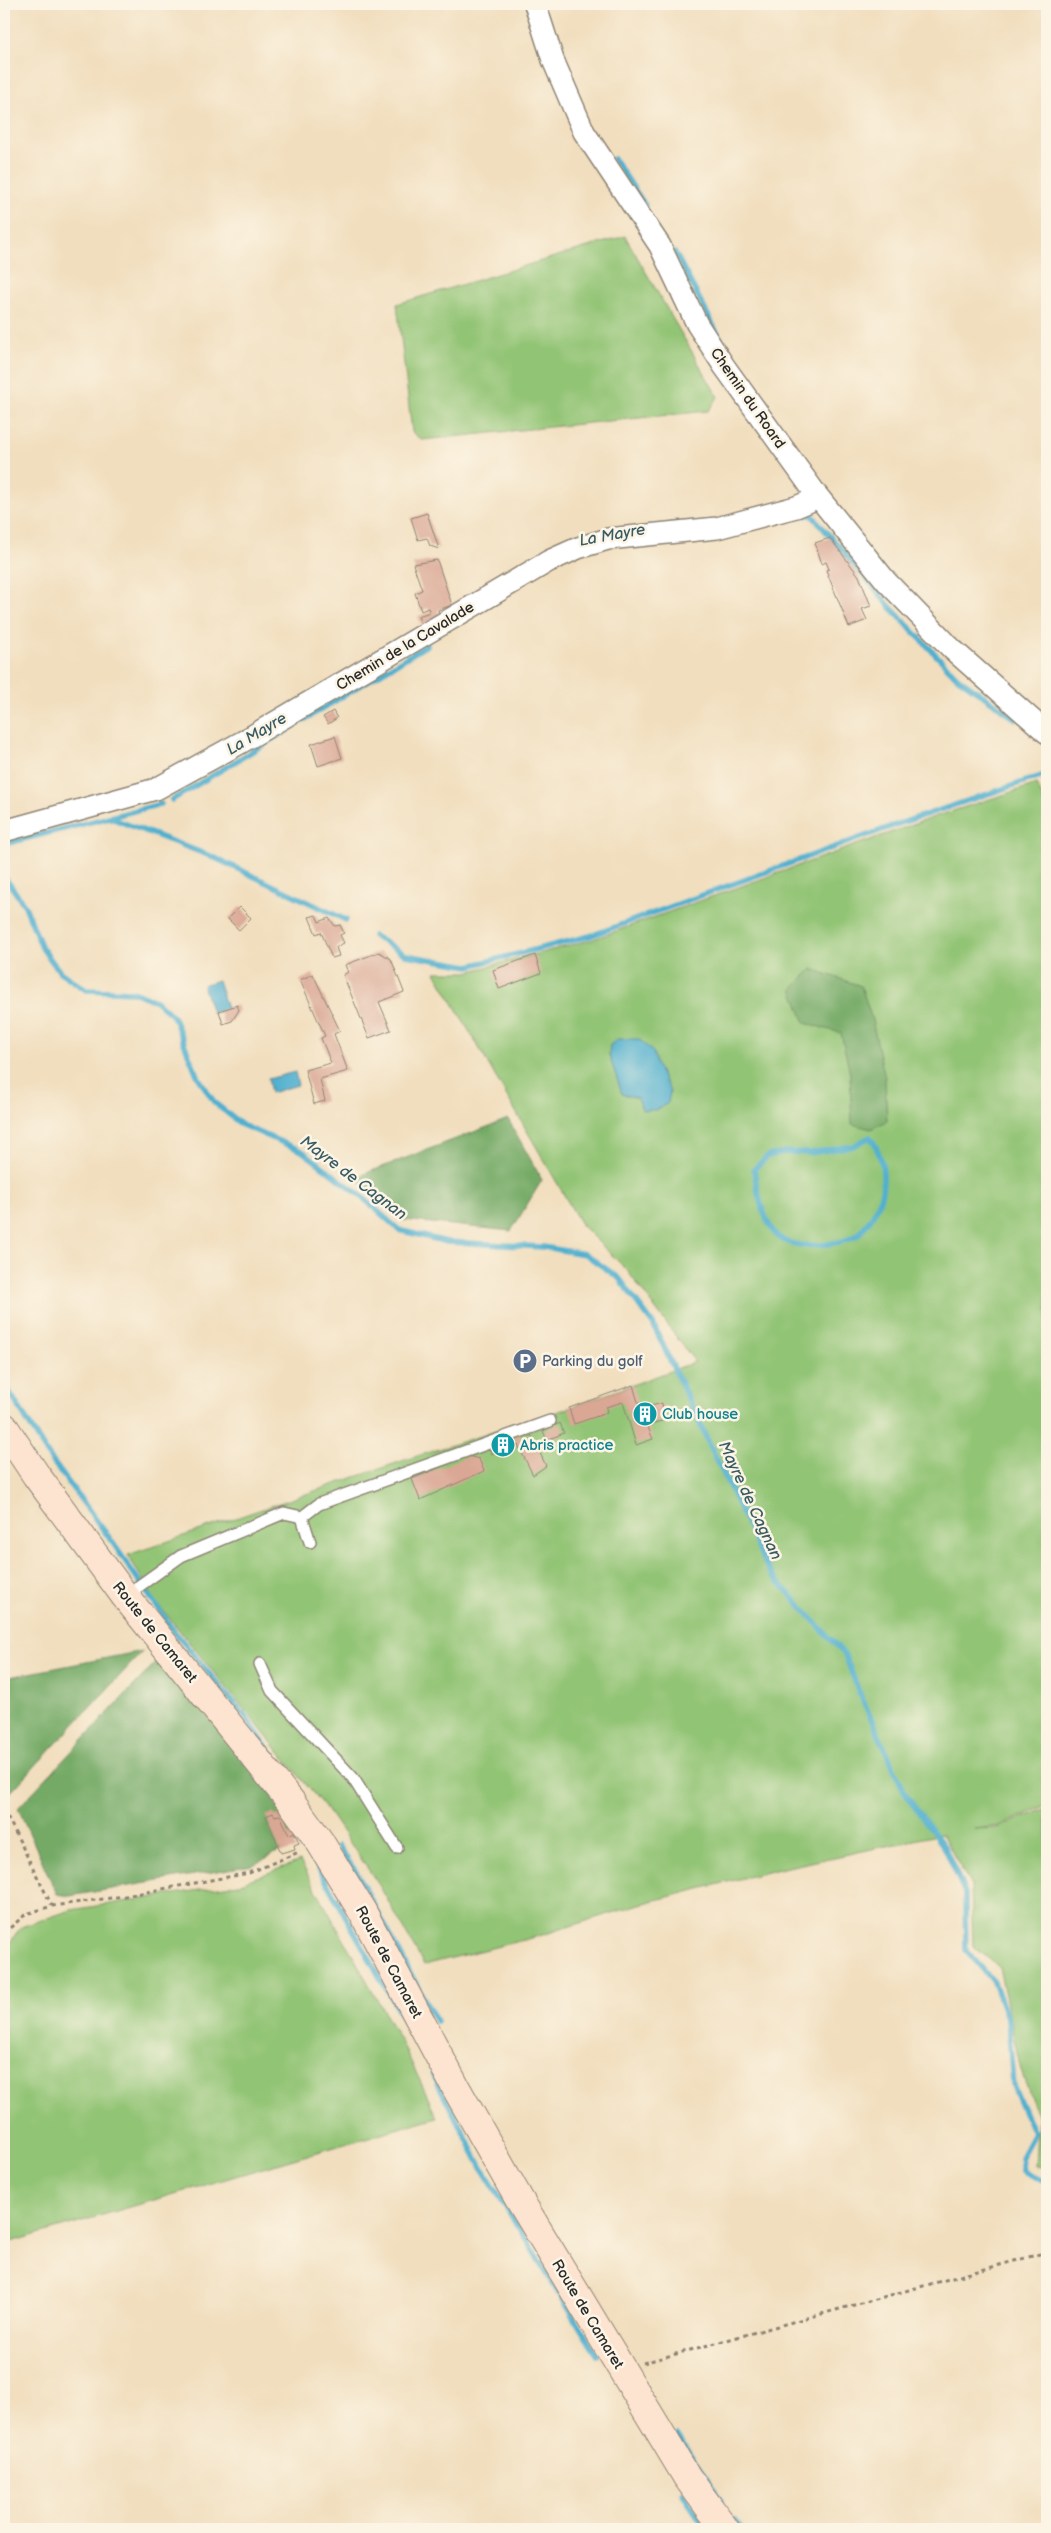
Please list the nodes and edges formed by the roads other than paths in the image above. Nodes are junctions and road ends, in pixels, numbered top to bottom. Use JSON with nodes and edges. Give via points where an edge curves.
{"nodes":[{"id":1,"x":535,"y":4,"type":"edge"},
{"id":2,"x":816,"y":494,"type":"junction"},
{"id":3,"x":1047,"y":733,"type":"edge"},
{"id":4,"x":4,"y":831,"type":"edge"},
{"id":5,"x":550,"y":1420,"type":"dead end"},
{"id":6,"x":4,"y":1427,"type":"edge"},
{"id":7,"x":302,"y":1517,"type":"junction"},
{"id":8,"x":310,"y":1542,"type":"dead end"},
{"id":9,"x":126,"y":1596,"type":"junction"},
{"id":10,"x":260,"y":1664,"type":"dead end"},
{"id":11,"x":397,"y":1848,"type":"dead end"},
{"id":12,"x":724,"y":2529,"type":"edge"}],
"edges":[{"from":1,"to":2,"type":"street","name":"Chemin du Roard","via":[[553,60],[584,132],[660,246],[697,324]]},
{"from":2,"to":3,"type":"street","name":"Chemin du Roard","via":[[886,582],[952,649]]},
{"from":2,"to":4,"type":"street","name":"Chemin de la Cavalade","via":[[796,507],[717,528],[608,539],[578,548],[156,789]]},
{"from":5,"to":7,"type":"lane","via":[[319,1504]]},
{"from":6,"to":9,"type":"main road","name":"Route de Camaret"},
{"from":7,"to":8,"type":"lane"},
{"from":7,"to":9,"type":"lane","via":[[284,1513],[181,1556]]},
{"from":9,"to":12,"type":"main road","name":"Route de Camaret","via":[[320,1842],[362,1911],[519,2199],[687,2477]]},
{"from":10,"to":11,"type":"lane","via":[[272,1691],[353,1778]]}]}
